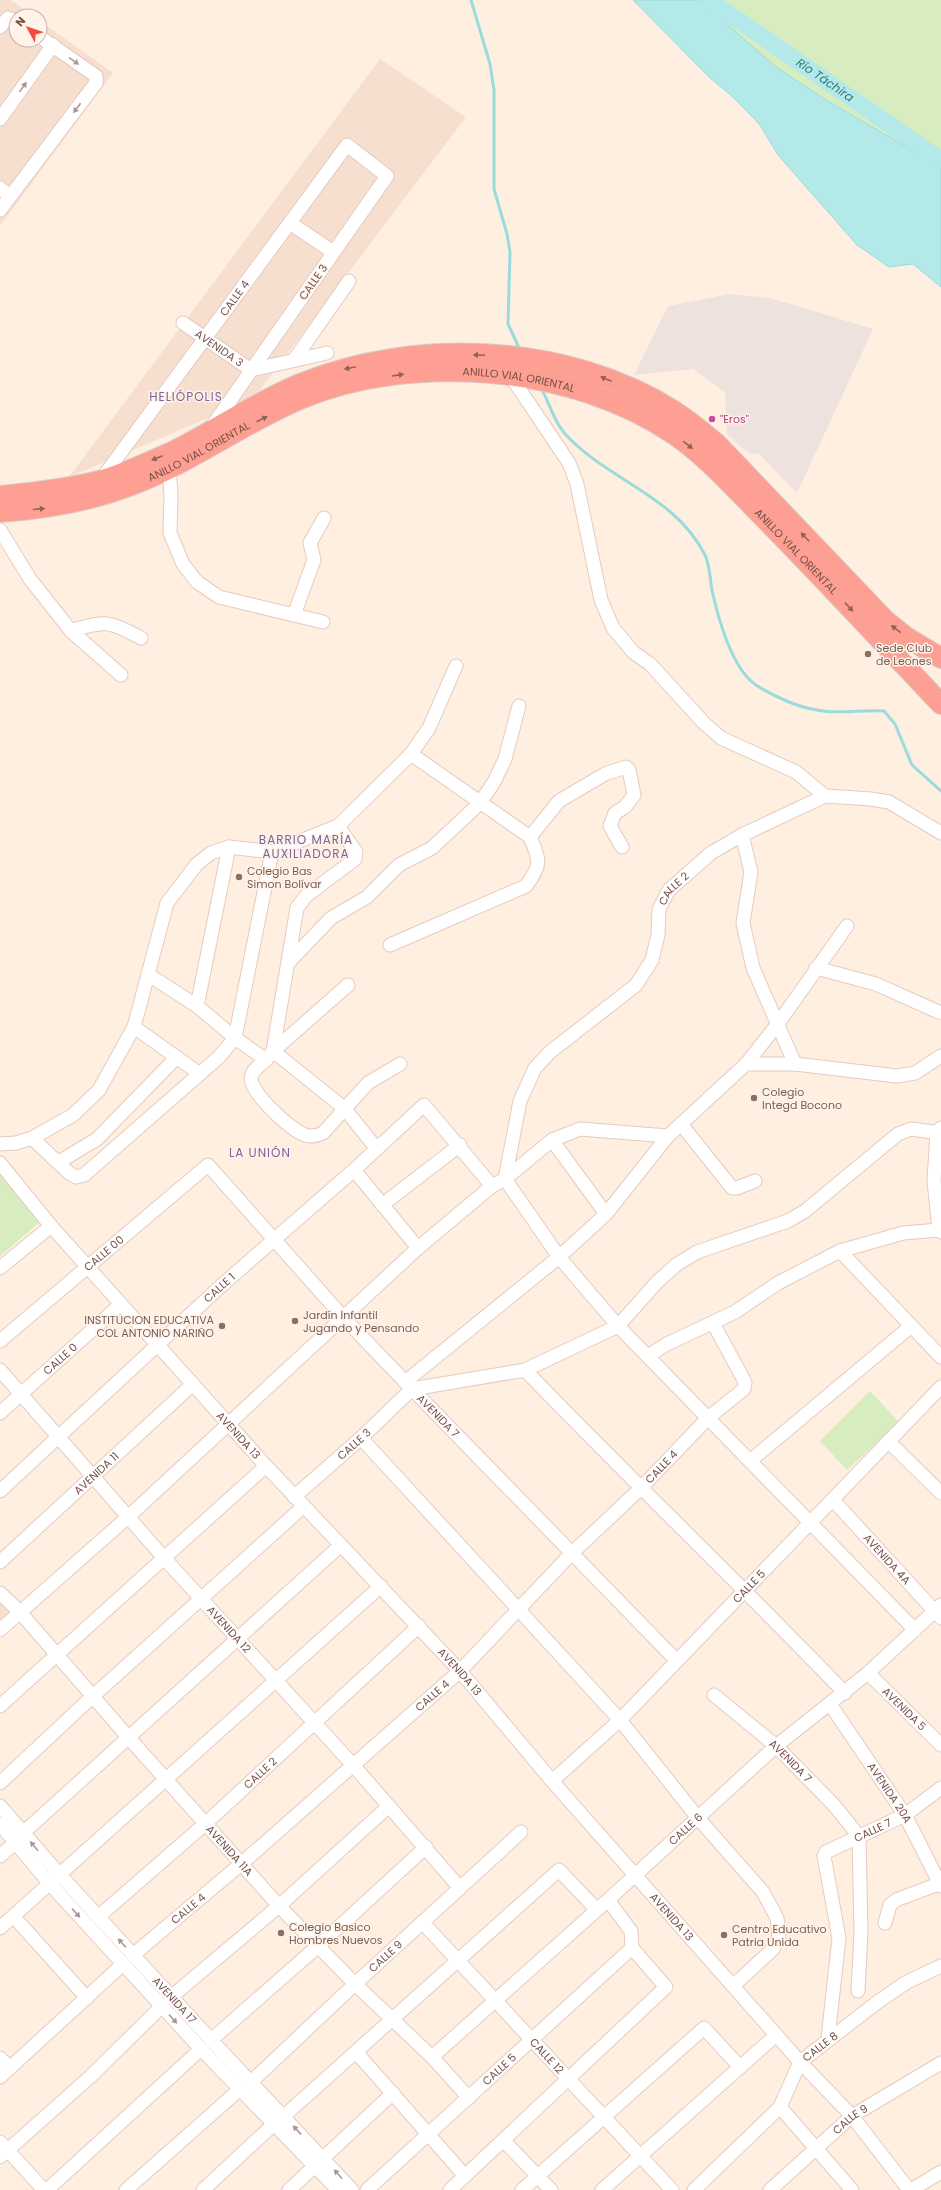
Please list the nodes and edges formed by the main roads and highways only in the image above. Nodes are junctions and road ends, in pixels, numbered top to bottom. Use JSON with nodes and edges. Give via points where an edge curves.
{"nodes":[{"id":1,"x":0,"y":496,"type":"edge"},
{"id":2,"x":0,"y":512,"type":"edge"},
{"id":3,"x":941,"y":658,"type":"edge"},
{"id":4,"x":941,"y":704,"type":"edge"}],
"edges":[{"from":3,"to":1,"type":"highway","name":"ANILLO VIAL ORIENTAL","one_way":true,"via":[[884,620],[716,444],[694,425],[642,394],[602,377],[548,361],[454,354],[387,360],[342,370],[300,384],[258,404],[174,451],[100,481],[49,491]]},
{"from":2,"to":4,"type":"highway","name":"ANILLO VIAL ORIENTAL","one_way":true,"via":[[46,508],[82,501],[130,486],[300,399],[342,386],[372,378],[415,372],[510,375],[566,387],[633,411],[656,423],[701,455]]}]}
